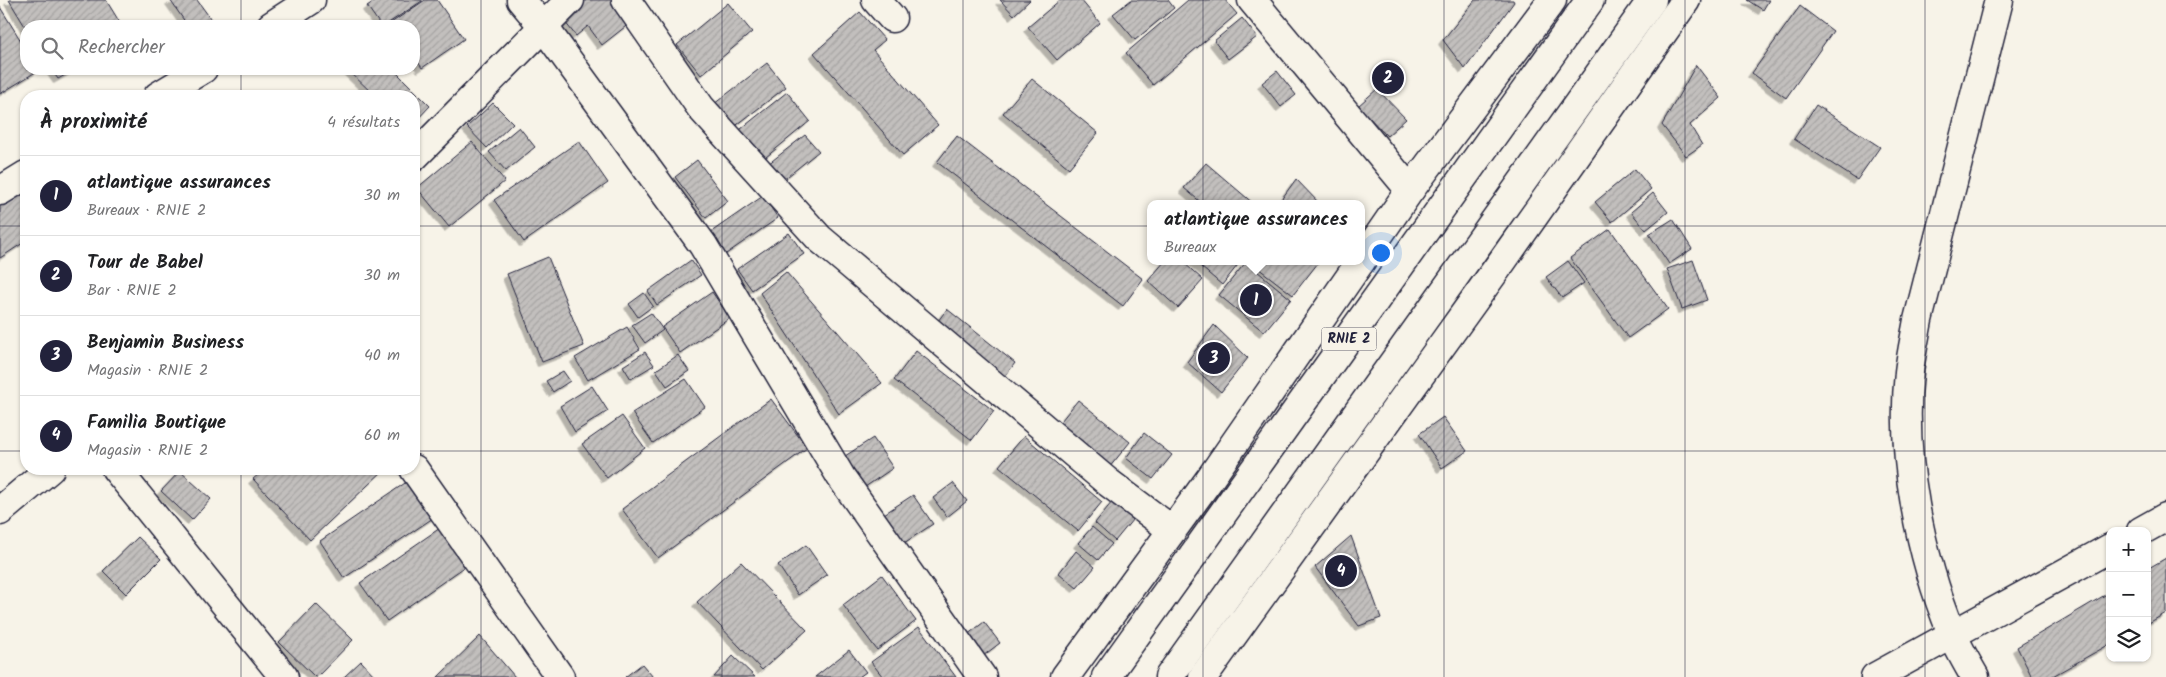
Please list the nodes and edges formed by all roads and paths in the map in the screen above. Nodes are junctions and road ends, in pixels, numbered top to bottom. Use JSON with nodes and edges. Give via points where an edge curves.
{"nodes":[{"id":1,"x":311,"y":0,"type":"edge"},
{"id":2,"x":521,"y":0,"type":"edge"},
{"id":3,"x":570,"y":0,"type":"edge"},
{"id":4,"x":626,"y":0,"type":"edge"},
{"id":5,"x":1252,"y":0,"type":"edge"},
{"id":6,"x":1552,"y":0,"type":"edge"},
{"id":7,"x":1590,"y":0,"type":"edge"},
{"id":8,"x":1652,"y":0,"type":"edge"},
{"id":9,"x":1686,"y":0,"type":"edge"},
{"id":10,"x":1999,"y":0,"type":"edge"},
{"id":11,"x":280,"y":20,"type":"edge"},
{"id":12,"x":543,"y":26,"type":"junction"},
{"id":13,"x":193,"y":75,"type":"edge"},
{"id":14,"x":168,"y":90,"type":"edge"},
{"id":15,"x":420,"y":151,"type":"edge"},
{"id":16,"x":20,"y":179,"type":"edge"},
{"id":17,"x":1410,"y":190,"type":"junction"},
{"id":18,"x":0,"y":191,"type":"edge"},
{"id":19,"x":1365,"y":255,"type":"edge"},
{"id":20,"x":1358,"y":265,"type":"edge"},
{"id":21,"x":43,"y":475,"type":"edge"},
{"id":22,"x":121,"y":475,"type":"edge"},
{"id":23,"x":418,"y":475,"type":"edge"},
{"id":24,"x":0,"y":511,"type":"edge"},
{"id":25,"x":2166,"y":517,"type":"edge"},
{"id":26,"x":2148,"y":527,"type":"edge"},
{"id":27,"x":1172,"y":530,"type":"junction"},
{"id":28,"x":2106,"y":550,"type":"edge"},
{"id":29,"x":1952,"y":635,"type":"junction"},
{"id":30,"x":276,"y":674,"type":"edge"},
{"id":31,"x":560,"y":677,"type":"edge"},
{"id":32,"x":982,"y":677,"type":"edge"},
{"id":33,"x":1065,"y":677,"type":"edge"},
{"id":34,"x":1106,"y":677,"type":"edge"},
{"id":35,"x":1169,"y":677,"type":"edge"},
{"id":36,"x":1204,"y":677,"type":"edge"},
{"id":37,"x":1875,"y":677,"type":"edge"},
{"id":38,"x":1975,"y":677,"type":"edge"}],
"edges":[{"from":1,"to":11,"type":"main road"},
{"from":2,"to":12,"type":"main road"},
{"from":3,"to":12,"type":"main road"},
{"from":4,"to":27,"type":"main road","via":[[701,108],[819,238],[1109,483]]},
{"from":5,"to":17,"type":"main road"},
{"from":6,"to":17,"type":"main road"},
{"from":7,"to":34,"type":"main road","name":"RNIE 2","number":"RNIE 2"},
{"from":8,"to":35,"type":"main road","name":"RNIE 2","number":"RNIE 2"},
{"from":9,"to":36,"type":"main road","via":[[1502,263]]},
{"from":10,"to":29,"type":"main road","via":[[1918,320],[1909,374],[1907,423],[1913,486],[1922,537]]},
{"from":12,"to":15,"type":"main road"},
{"from":12,"to":32,"type":"main road","via":[[703,245],[841,477]]},
{"from":13,"to":14,"type":"main road"},
{"from":16,"to":18,"type":"main road"},
{"from":17,"to":19,"type":"main road"},
{"from":20,"to":27,"type":"main road"},
{"from":21,"to":24,"type":"main road"},
{"from":22,"to":30,"type":"main road"},
{"from":23,"to":31,"type":"main road"},
{"from":25,"to":26,"type":"main road"},
{"from":27,"to":33,"type":"main road"},
{"from":28,"to":29,"type":"main road"},
{"from":29,"to":37,"type":"main road"},
{"from":29,"to":38,"type":"main road"}]}
